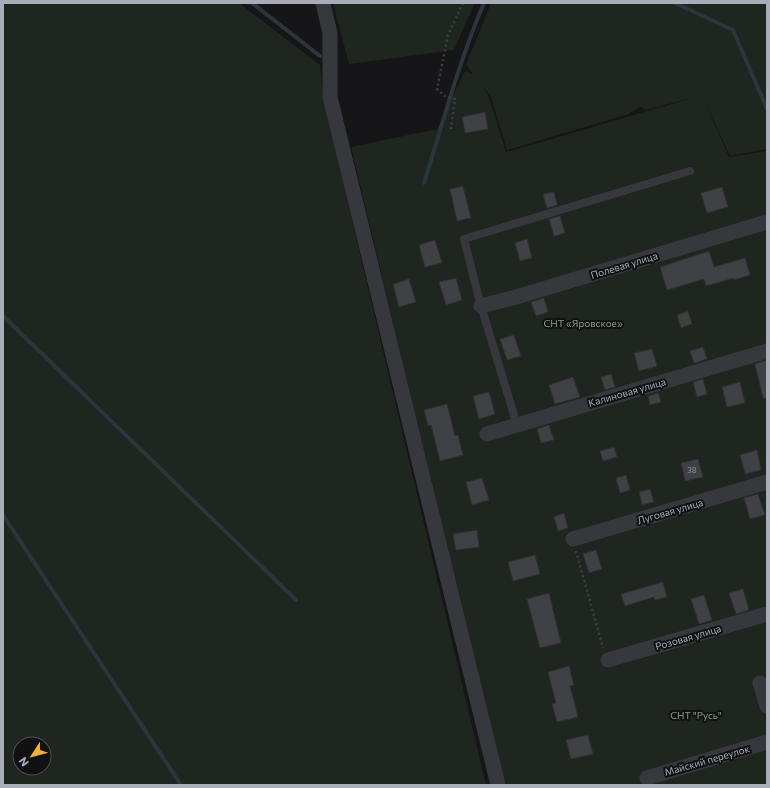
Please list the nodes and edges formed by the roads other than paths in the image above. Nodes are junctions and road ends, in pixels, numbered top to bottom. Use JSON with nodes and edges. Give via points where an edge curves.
{"nodes":[{"id":1,"x":323,"y":3,"type":"edge"},
{"id":2,"x":690,"y":171,"type":"dead end"},
{"id":3,"x":767,"y":222,"type":"edge"},
{"id":4,"x":481,"y":306,"type":"junction"},
{"id":5,"x":767,"y":351,"type":"edge"},
{"id":6,"x":517,"y":425,"type":"junction"},
{"id":7,"x":487,"y":434,"type":"dead end"},
{"id":8,"x":767,"y":482,"type":"edge"},
{"id":9,"x":573,"y":539,"type":"road end"},
{"id":10,"x":767,"y":614,"type":"edge"},
{"id":11,"x":608,"y":660,"type":"road end"},
{"id":12,"x":760,"y":683,"type":"dead end"},
{"id":13,"x":767,"y":706,"type":"edge"},
{"id":14,"x":767,"y":742,"type":"edge"},
{"id":15,"x":646,"y":781,"type":"edge"},
{"id":16,"x":498,"y":785,"type":"edge"}],
"edges":[{"from":1,"to":16,"type":"street","via":[[330,33],[330,97]]},
{"from":2,"to":4,"type":"lane","via":[[464,239]]},
{"from":3,"to":4,"type":"street","name":"Полевая улица"},
{"from":4,"to":6,"type":"lane"},
{"from":5,"to":6,"type":"street","name":"Калиновая улица"},
{"from":6,"to":7,"type":"street","name":"Калиновая улица"},
{"from":8,"to":9,"type":"street","name":"Луговая улица"},
{"from":10,"to":11,"type":"street","name":"Розовая улица"},
{"from":12,"to":13,"type":"street"},
{"from":14,"to":15,"type":"street","name":"Майский переулок"}]}
